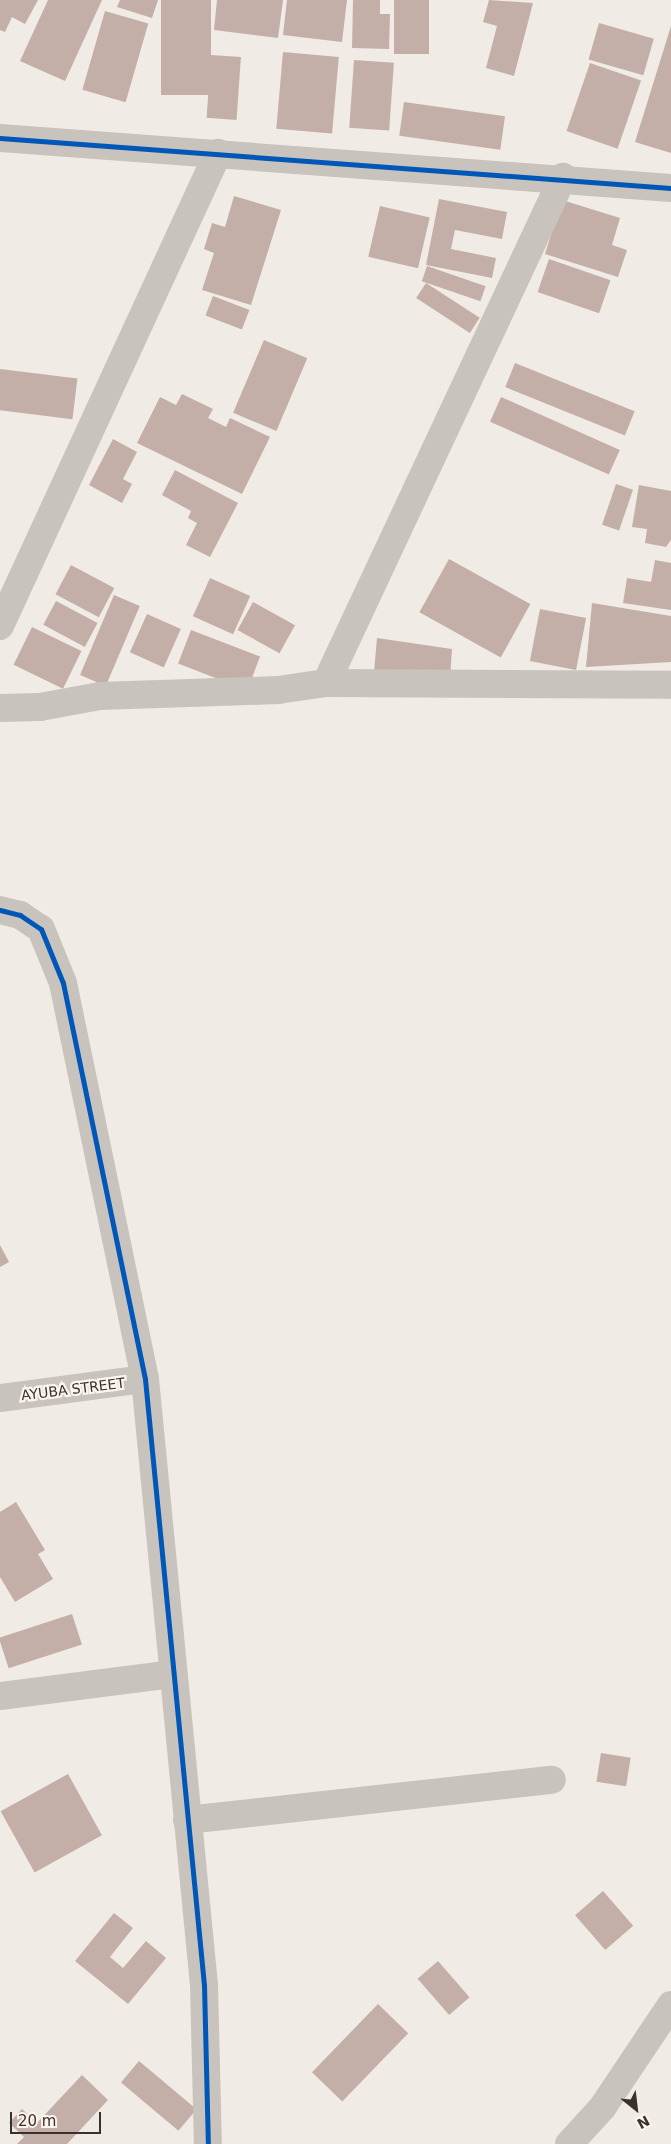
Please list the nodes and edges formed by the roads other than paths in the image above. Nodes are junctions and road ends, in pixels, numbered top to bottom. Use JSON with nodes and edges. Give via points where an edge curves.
{"nodes":[{"id":1,"x":0,"y":138,"type":"edge"},
{"id":2,"x":218,"y":154,"type":"junction"},
{"id":3,"x":562,"y":177,"type":"junction"},
{"id":4,"x":671,"y":188,"type":"edge"},
{"id":5,"x":0,"y":626,"type":"edge"},
{"id":6,"x":326,"y":683,"type":"junction"},
{"id":7,"x":671,"y":685,"type":"edge"},
{"id":8,"x":0,"y":708,"type":"edge"},
{"id":9,"x":0,"y":910,"type":"edge"},
{"id":10,"x":145,"y":1379,"type":"junction"},
{"id":11,"x":0,"y":1398,"type":"edge"},
{"id":12,"x":172,"y":1674,"type":"junction"},
{"id":13,"x":0,"y":1696,"type":"edge"},
{"id":14,"x":552,"y":1780,"type":"dead end"},
{"id":15,"x":187,"y":1820,"type":"junction"},
{"id":16,"x":671,"y":2005,"type":"edge"},
{"id":17,"x":208,"y":2144,"type":"edge"},
{"id":18,"x":569,"y":2144,"type":"edge"}],
"edges":[{"from":1,"to":2,"type":"street"},
{"from":2,"to":3,"type":"street"},
{"from":2,"to":5,"type":"street"},
{"from":3,"to":4,"type":"street"},
{"from":3,"to":6,"type":"street"},
{"from":6,"to":7,"type":"street"},
{"from":6,"to":8,"type":"street","via":[[278,690],[100,696],[40,707]]},
{"from":9,"to":10,"type":"street","via":[[20,915],[41,929],[63,983]]},
{"from":10,"to":11,"type":"street","name":"AYUBA STREET"},
{"from":10,"to":12,"type":"street"},
{"from":12,"to":13,"type":"street"},
{"from":12,"to":15,"type":"street"},
{"from":14,"to":15,"type":"street"},
{"from":15,"to":17,"type":"street","via":[[204,1985]]},
{"from":16,"to":18,"type":"street","via":[[602,2108]]}]}
